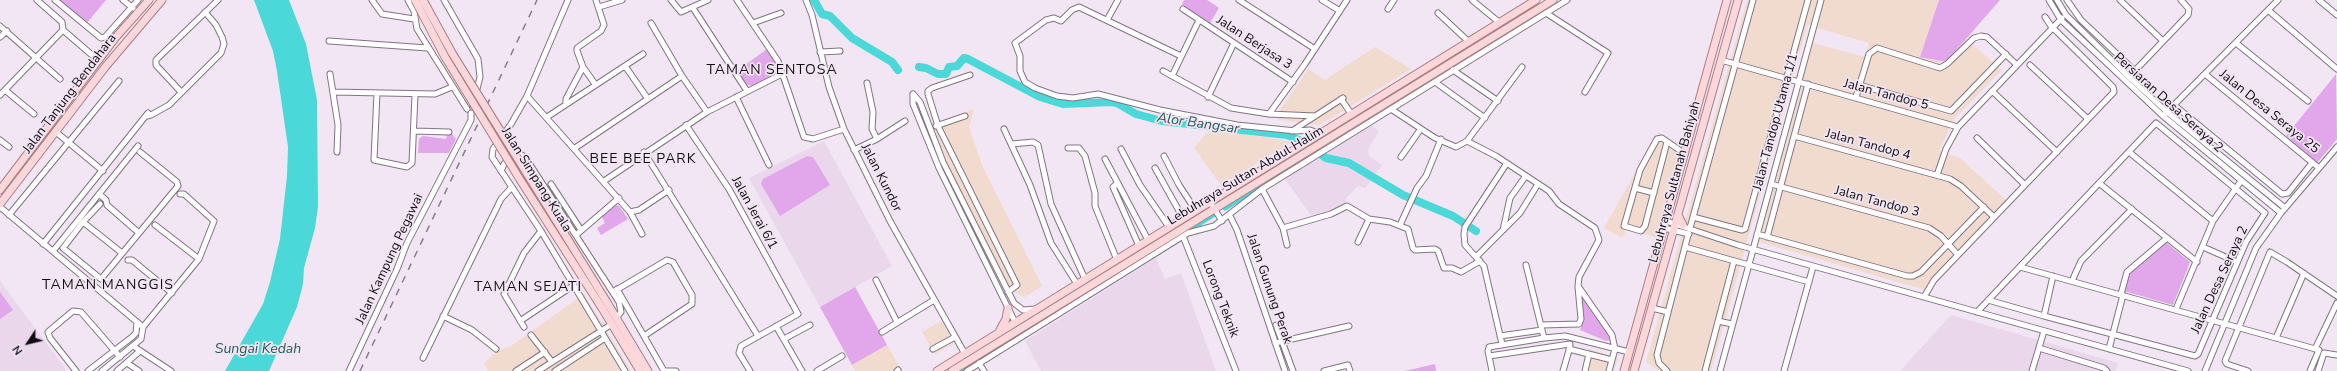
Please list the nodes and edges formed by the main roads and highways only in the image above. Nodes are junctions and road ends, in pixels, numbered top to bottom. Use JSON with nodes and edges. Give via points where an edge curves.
{"nodes":[{"id":1,"x":149,"y":0,"type":"edge"},
{"id":2,"x":162,"y":0,"type":"edge"},
{"id":3,"x":415,"y":0,"type":"edge"},
{"id":4,"x":423,"y":0,"type":"edge"},
{"id":5,"x":1536,"y":0,"type":"edge"},
{"id":6,"x":1553,"y":0,"type":"edge"},
{"id":7,"x":1726,"y":0,"type":"edge"},
{"id":8,"x":1738,"y":0,"type":"edge"},
{"id":9,"x":98,"y":60,"type":"junction"},
{"id":10,"x":106,"y":66,"type":"junction"},
{"id":11,"x":0,"y":190,"type":"edge"},
{"id":12,"x":0,"y":204,"type":"edge"},
{"id":13,"x":605,"y":306,"type":"junction"},
{"id":14,"x":1008,"y":308,"type":"road end"},
{"id":15,"x":999,"y":332,"type":"junction"},
{"id":16,"x":640,"y":371,"type":"edge"},
{"id":17,"x":648,"y":371,"type":"edge"},
{"id":18,"x":937,"y":371,"type":"edge"},
{"id":19,"x":952,"y":371,"type":"edge"},
{"id":20,"x":1624,"y":371,"type":"edge"},
{"id":21,"x":1634,"y":371,"type":"edge"}],
"edges":[{"from":1,"to":9,"type":"main road","name":"Jalan Tanjung Bendahara"},
{"from":2,"to":10,"type":"main road","name":"Jalan Tanjung Bendahara"},
{"from":3,"to":13,"type":"main road","name":"Jalan Simpang Kuala","bridge":true,"via":[[445,57],[519,178]]},
{"from":4,"to":13,"type":"main road","name":"Jalan Simpang Kuala","bridge":true},
{"from":5,"to":15,"type":"main road","name":"Lebuhraya Sultan Abdul Halim"},
{"from":6,"to":19,"type":"main road","name":"Lebuhraya Sultan Abdul Halim","via":[[1215,209],[1069,303]]},
{"from":7,"to":20,"type":"main road","name":"Lebuhraya Sultanah Bahiyah"},
{"from":8,"to":21,"type":"main road","name":"Lebuhraya Sultanah Bahiyah","via":[[1679,212],[1686,227],[1672,239]]},
{"from":9,"to":10,"type":"main road"},
{"from":9,"to":11,"type":"main road","name":"Jalan Tanjung Bendahara"},
{"from":10,"to":12,"type":"main road","name":"Jalan Tanjung Bendahara"},
{"from":13,"to":16,"type":"main road","name":"Jalan Simpang Kuala","via":[[612,324]]},
{"from":13,"to":17,"type":"main road","name":"Jalan Simpang Kuala","via":[[616,318]]},
{"from":14,"to":15,"type":"main road","via":[[1004,325]]},
{"from":15,"to":18,"type":"main road","name":"Lebuhraya Sultan Abdul Halim"}]}
